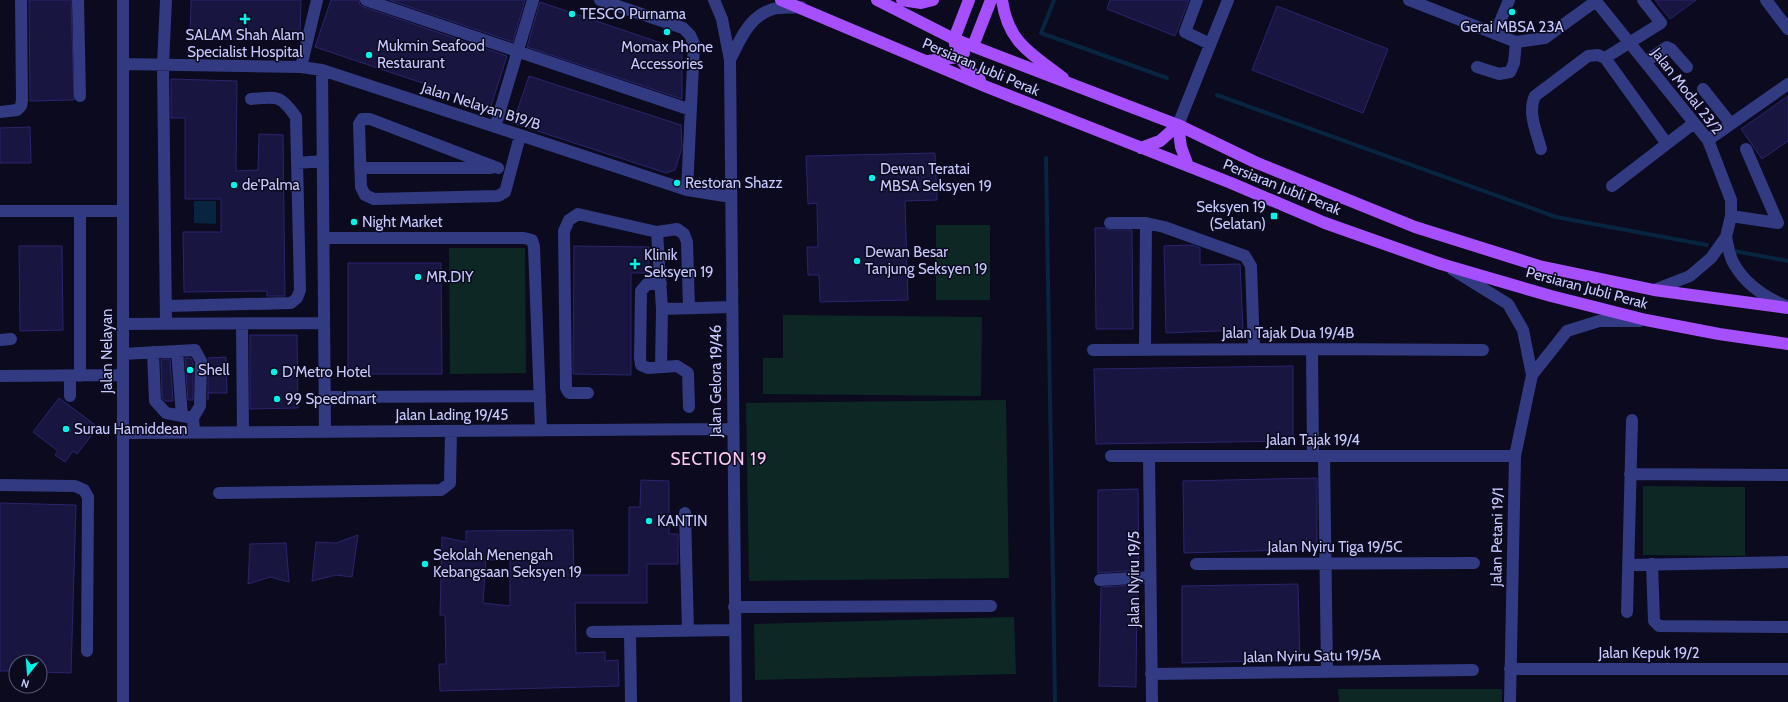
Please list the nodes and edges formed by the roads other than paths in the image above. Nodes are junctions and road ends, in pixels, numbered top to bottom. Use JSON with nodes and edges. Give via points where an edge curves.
{"nodes":[{"id":1,"x":22,"y":0,"type":"edge"},
{"id":2,"x":78,"y":0,"type":"edge"},
{"id":3,"x":123,"y":0,"type":"edge"},
{"id":4,"x":166,"y":0,"type":"edge"},
{"id":5,"x":317,"y":0,"type":"edge"},
{"id":6,"x":366,"y":0,"type":"edge"},
{"id":7,"x":533,"y":0,"type":"edge"},
{"id":8,"x":600,"y":0,"type":"edge"},
{"id":9,"x":714,"y":0,"type":"edge"},
{"id":10,"x":782,"y":0,"type":"edge"},
{"id":11,"x":877,"y":0,"type":"edge"},
{"id":12,"x":902,"y":0,"type":"edge"},
{"id":13,"x":933,"y":0,"type":"edge"},
{"id":14,"x":969,"y":0,"type":"edge"},
{"id":15,"x":992,"y":0,"type":"edge"},
{"id":16,"x":1002,"y":0,"type":"edge"},
{"id":17,"x":1198,"y":0,"type":"edge"},
{"id":18,"x":1228,"y":0,"type":"edge"},
{"id":19,"x":1409,"y":0,"type":"edge"},
{"id":20,"x":1509,"y":0,"type":"edge"},
{"id":21,"x":1595,"y":0,"type":"edge"},
{"id":22,"x":1643,"y":0,"type":"edge"},
{"id":23,"x":1766,"y":0,"type":"edge"},
{"id":24,"x":801,"y":7,"type":"junction"},
{"id":25,"x":1788,"y":29,"type":"edge"},
{"id":26,"x":1495,"y":34,"type":"junction"},
{"id":27,"x":954,"y":39,"type":"junction"},
{"id":28,"x":1516,"y":42,"type":"junction"},
{"id":29,"x":1629,"y":43,"type":"junction"},
{"id":30,"x":1210,"y":44,"type":"junction"},
{"id":31,"x":973,"y":46,"type":"junction"},
{"id":32,"x":517,"y":51,"type":"junction"},
{"id":33,"x":959,"y":57,"type":"junction"},
{"id":34,"x":1605,"y":58,"type":"junction"},
{"id":35,"x":730,"y":60,"type":"junction"},
{"id":36,"x":925,"y":61,"type":"junction"},
{"id":37,"x":1645,"y":62,"type":"junction"},
{"id":38,"x":123,"y":64,"type":"junction"},
{"id":39,"x":163,"y":65,"type":"junction"},
{"id":40,"x":301,"y":67,"type":"junction"},
{"id":41,"x":1477,"y":67,"type":"dead end"},
{"id":42,"x":1687,"y":67,"type":"dead end"},
{"id":43,"x":322,"y":70,"type":"junction"},
{"id":44,"x":1788,"y":84,"type":"edge"},
{"id":45,"x":1074,"y":86,"type":"junction"},
{"id":46,"x":987,"y":87,"type":"junction"},
{"id":47,"x":1704,"y":89,"type":"dead end"},
{"id":48,"x":80,"y":96,"type":"dead end"},
{"id":49,"x":251,"y":99,"type":"dead end"},
{"id":50,"x":691,"y":110,"type":"junction"},
{"id":51,"x":0,"y":112,"type":"edge"},
{"id":52,"x":1694,"y":123,"type":"junction"},
{"id":53,"x":1731,"y":124,"type":"junction"},
{"id":54,"x":1178,"y":125,"type":"junction"},
{"id":55,"x":494,"y":127,"type":"junction"},
{"id":56,"x":520,"y":136,"type":"junction"},
{"id":57,"x":1708,"y":140,"type":"junction"},
{"id":58,"x":1667,"y":144,"type":"junction"},
{"id":59,"x":1141,"y":148,"type":"junction"},
{"id":60,"x":1540,"y":149,"type":"dead end"},
{"id":61,"x":1746,"y":149,"type":"dead end"},
{"id":62,"x":323,"y":161,"type":"junction"},
{"id":63,"x":297,"y":163,"type":"junction"},
{"id":64,"x":1188,"y":166,"type":"junction"},
{"id":65,"x":360,"y":168,"type":"junction"},
{"id":66,"x":504,"y":168,"type":"junction"},
{"id":67,"x":1612,"y":186,"type":"dead end"},
{"id":68,"x":687,"y":190,"type":"junction"},
{"id":69,"x":731,"y":197,"type":"junction"},
{"id":70,"x":0,"y":211,"type":"edge"},
{"id":71,"x":80,"y":211,"type":"junction"},
{"id":72,"x":123,"y":211,"type":"junction"},
{"id":73,"x":1731,"y":216,"type":"junction"},
{"id":74,"x":1110,"y":223,"type":"dead end"},
{"id":75,"x":1146,"y":223,"type":"junction"},
{"id":76,"x":657,"y":232,"type":"junction"},
{"id":77,"x":1726,"y":237,"type":"junction"},
{"id":78,"x":324,"y":238,"type":"junction"},
{"id":79,"x":1441,"y":264,"type":"junction"},
{"id":80,"x":661,"y":284,"type":"junction"},
{"id":81,"x":1654,"y":290,"type":"junction"},
{"id":82,"x":167,"y":306,"type":"junction"},
{"id":83,"x":732,"y":307,"type":"junction"},
{"id":84,"x":1788,"y":307,"type":"edge"},
{"id":85,"x":689,"y":308,"type":"junction"},
{"id":86,"x":662,"y":309,"type":"junction"},
{"id":87,"x":1646,"y":320,"type":"junction"},
{"id":88,"x":324,"y":323,"type":"junction"},
{"id":89,"x":123,"y":324,"type":"junction"},
{"id":90,"x":166,"y":324,"type":"junction"},
{"id":91,"x":242,"y":324,"type":"junction"},
{"id":92,"x":1788,"y":344,"type":"edge"},
{"id":93,"x":1254,"y":349,"type":"junction"},
{"id":94,"x":1312,"y":349,"type":"junction"},
{"id":95,"x":1093,"y":350,"type":"dead end"},
{"id":96,"x":1144,"y":350,"type":"junction"},
{"id":97,"x":1483,"y":350,"type":"dead end"},
{"id":98,"x":177,"y":351,"type":"junction"},
{"id":99,"x":152,"y":352,"type":"junction"},
{"id":100,"x":123,"y":354,"type":"junction"},
{"id":101,"x":661,"y":367,"type":"junction"},
{"id":102,"x":123,"y":375,"type":"junction"},
{"id":103,"x":1532,"y":375,"type":"junction"},
{"id":104,"x":0,"y":376,"type":"edge"},
{"id":105,"x":75,"y":376,"type":"junction"},
{"id":106,"x":588,"y":393,"type":"dead end"},
{"id":107,"x":70,"y":396,"type":"dead end"},
{"id":108,"x":540,"y":396,"type":"junction"},
{"id":109,"x":325,"y":397,"type":"junction"},
{"id":110,"x":689,"y":408,"type":"dead end"},
{"id":111,"x":188,"y":417,"type":"junction"},
{"id":112,"x":1632,"y":420,"type":"dead end"},
{"id":113,"x":732,"y":429,"type":"junction"},
{"id":114,"x":541,"y":430,"type":"junction"},
{"id":115,"x":452,"y":431,"type":"junction"},
{"id":116,"x":194,"y":432,"type":"junction"},
{"id":117,"x":244,"y":432,"type":"junction"},
{"id":118,"x":325,"y":432,"type":"junction"},
{"id":119,"x":123,"y":433,"type":"junction"},
{"id":120,"x":1111,"y":456,"type":"dead end"},
{"id":121,"x":1150,"y":456,"type":"junction"},
{"id":122,"x":1319,"y":456,"type":"junction"},
{"id":123,"x":1515,"y":456,"type":"junction"},
{"id":124,"x":1630,"y":474,"type":"junction"},
{"id":125,"x":1788,"y":475,"type":"edge"},
{"id":126,"x":0,"y":485,"type":"edge"},
{"id":127,"x":219,"y":493,"type":"dead end"},
{"id":128,"x":686,"y":513,"type":"dead end"},
{"id":129,"x":1788,"y":562,"type":"edge"},
{"id":130,"x":1326,"y":563,"type":"junction"},
{"id":131,"x":1474,"y":563,"type":"dead end"},
{"id":132,"x":1196,"y":564,"type":"dead end"},
{"id":133,"x":1628,"y":564,"type":"junction"},
{"id":134,"x":1652,"y":564,"type":"junction"},
{"id":135,"x":1150,"y":577,"type":"junction"},
{"id":136,"x":1100,"y":580,"type":"dead end"},
{"id":137,"x":992,"y":606,"type":"dead end"},
{"id":138,"x":734,"y":607,"type":"junction"},
{"id":139,"x":1626,"y":612,"type":"dead end"},
{"id":140,"x":1788,"y":627,"type":"edge"},
{"id":141,"x":734,"y":630,"type":"junction"},
{"id":142,"x":688,"y":631,"type":"junction"},
{"id":143,"x":592,"y":632,"type":"dead end"},
{"id":144,"x":630,"y":632,"type":"junction"},
{"id":145,"x":87,"y":651,"type":"dead end"},
{"id":146,"x":1788,"y":669,"type":"edge"},
{"id":147,"x":1473,"y":670,"type":"dead end"},
{"id":148,"x":1510,"y":670,"type":"junction"},
{"id":149,"x":1327,"y":671,"type":"junction"},
{"id":150,"x":1151,"y":674,"type":"junction"},
{"id":151,"x":123,"y":702,"type":"edge"},
{"id":152,"x":631,"y":702,"type":"edge"},
{"id":153,"x":736,"y":702,"type":"edge"},
{"id":154,"x":1152,"y":702,"type":"edge"},
{"id":155,"x":1510,"y":702,"type":"edge"}],
"edges":[{"from":1,"to":51,"type":"street","via":[[21,106],[17,110]]},
{"from":2,"to":48,"type":"street"},
{"from":3,"to":38,"type":"street","name":"Jalan Nelayan"},
{"from":4,"to":39,"type":"street"},
{"from":5,"to":40,"type":"street"},
{"from":6,"to":32,"type":"street"},
{"from":7,"to":32,"type":"street"},
{"from":8,"to":50,"type":"street","via":[[683,28],[690,35],[694,44]]},
{"from":9,"to":35,"type":"street","name":"Jalan Gelora 19/46","via":[[722,19]]},
{"from":10,"to":24,"type":"main road","name":"Persiaran Jubli Perak"},
{"from":11,"to":27,"type":"main road","name":"Persiaran Jubli Perak"},
{"from":12,"to":13,"type":"main road","via":[[921,3]]},
{"from":14,"to":27,"type":"main road"},
{"from":15,"to":31,"type":"main road"},
{"from":16,"to":45,"type":"main road","via":[[1004,17],[1013,36]]},
{"from":17,"to":30,"type":"street","via":[[1185,32]]},
{"from":18,"to":30,"type":"street"},
{"from":19,"to":26,"type":"street"},
{"from":20,"to":26,"type":"street"},
{"from":21,"to":28,"type":"street","via":[[1545,38]]},
{"from":21,"to":29,"type":"street","name":"Jalan Modal 23/2"},
{"from":22,"to":29,"type":"street","via":[[1661,24]]},
{"from":23,"to":25,"type":"street"},
{"from":24,"to":35,"type":"street","name":"Jalan Gelora 19/46","via":[[772,9],[752,21]]},
{"from":24,"to":36,"type":"main road","name":"Persiaran Jubli Perak"},
{"from":26,"to":28,"type":"street"},
{"from":27,"to":31,"type":"main road","name":"Persiaran Jubli Perak"},
{"from":27,"to":33,"type":"main road"},
{"from":28,"to":41,"type":"street","via":[[1514,63],[1510,72],[1499,74]]},
{"from":29,"to":34,"type":"street"},
{"from":29,"to":37,"type":"street","name":"Jalan Modal 23/2"},
{"from":30,"to":54,"type":"street"},
{"from":31,"to":33,"type":"main road"},
{"from":31,"to":45,"type":"main road","name":"Persiaran Jubli Perak"},
{"from":32,"to":50,"type":"street"},
{"from":32,"to":55,"type":"street"},
{"from":33,"to":36,"type":"main road"},
{"from":33,"to":46,"type":"main road","via":[[966,68]]},
{"from":34,"to":58,"type":"street"},
{"from":34,"to":60,"type":"street","via":[[1598,55],[1588,56],[1535,96],[1531,110]]},
{"from":35,"to":69,"type":"street","name":"Jalan Gelora 19/46"},
{"from":36,"to":46,"type":"main road","name":"Persiaran Jubli Perak"},
{"from":37,"to":42,"type":"street","via":[[1666,47]]},
{"from":37,"to":52,"type":"street","name":"Jalan Modal 23/2"},
{"from":38,"to":39,"type":"street","name":"Jalan Nelayan B19/B"},
{"from":38,"to":72,"type":"street","name":"Jalan Nelayan"},
{"from":39,"to":40,"type":"street","name":"Jalan Nelayan B19/B"},
{"from":39,"to":82,"type":"street"},
{"from":40,"to":43,"type":"street","name":"Jalan Nelayan B19/B"},
{"from":43,"to":55,"type":"street","name":"Jalan Nelayan B19/B"},
{"from":43,"to":62,"type":"street"},
{"from":44,"to":53,"type":"street"},
{"from":45,"to":54,"type":"main road","name":"Persiaran Jubli Perak"},
{"from":46,"to":59,"type":"main road","name":"Persiaran Jubli Perak"},
{"from":47,"to":53,"type":"street"},
{"from":49,"to":63,"type":"street","via":[[272,97],[285,101],[296,117]]},
{"from":50,"to":68,"type":"street"},
{"from":52,"to":57,"type":"street","name":"Jalan Modal 23/2"},
{"from":52,"to":58,"type":"street"},
{"from":53,"to":57,"type":"street"},
{"from":54,"to":59,"type":"main road","via":[[1160,141]]},
{"from":54,"to":64,"type":"main road","via":[[1181,147]]},
{"from":54,"to":81,"type":"main road","name":"Persiaran Jubli Perak","via":[[1258,163],[1415,227],[1539,266]]},
{"from":55,"to":56,"type":"street","name":"Jalan Nelayan B19/B"},
{"from":56,"to":66,"type":"street"},
{"from":56,"to":68,"type":"street","name":"Jalan Nelayan B19/B"},
{"from":57,"to":73,"type":"street","name":"Jalan Modal 23/2","via":[[1731,200]]},
{"from":58,"to":67,"type":"street"},
{"from":59,"to":64,"type":"main road","name":"Persiaran Jubli Perak"},
{"from":61,"to":73,"type":"street","via":[[1778,223]]},
{"from":62,"to":63,"type":"street"},
{"from":62,"to":78,"type":"street"},
{"from":63,"to":82,"type":"street","via":[[300,290],[297,298],[291,303]]},
{"from":64,"to":79,"type":"main road","name":"Persiaran Jubli Perak","via":[[1325,223]]},
{"from":65,"to":66,"type":"street"},
{"from":65,"to":66,"type":"street","via":[[364,195],[374,200],[498,196],[505,192]]},
{"from":65,"to":66,"type":"street","via":[[359,124],[362,119]]},
{"from":68,"to":69,"type":"street","name":"Jalan Nelayan B19/B"},
{"from":69,"to":83,"type":"street","name":"Jalan Gelora 19/46"},
{"from":70,"to":71,"type":"street"},
{"from":71,"to":72,"type":"street"},
{"from":71,"to":105,"type":"street"},
{"from":72,"to":89,"type":"street","name":"Jalan Nelayan"},
{"from":73,"to":77,"type":"street","name":"Jalan Modal 23/2"},
{"from":74,"to":75,"type":"street"},
{"from":75,"to":93,"type":"street","via":[[1245,256],[1251,266]]},
{"from":75,"to":96,"type":"street"},
{"from":76,"to":80,"type":"street"},
{"from":76,"to":85,"type":"street","via":[[677,229],[684,234],[687,242]]},
{"from":76,"to":106,"type":"street","via":[[578,214],[569,220],[564,231],[566,388],[569,393]]},
{"from":77,"to":81,"type":"street","name":"Jalan Modal 23/2","via":[[1711,258],[1690,276]]},
{"from":77,"to":84,"type":"street","name":"Jalan Modal 23/2","via":[[1733,263],[1744,279],[1766,297]]},
{"from":78,"to":88,"type":"street"},
{"from":78,"to":108,"type":"street","via":[[532,240]]},
{"from":79,"to":87,"type":"main road","name":"Persiaran Jubli Perak"},
{"from":79,"to":103,"type":"street","name":"Jalan Petani 19/1","via":[[1508,304],[1523,330]]},
{"from":80,"to":86,"type":"street"},
{"from":80,"to":101,"type":"street","via":[[646,284],[641,292],[640,358],[641,365],[648,368]]},
{"from":81,"to":84,"type":"main road","name":"Persiaran Jubli Perak"},
{"from":82,"to":90,"type":"street"},
{"from":83,"to":85,"type":"street"},
{"from":83,"to":113,"type":"street","name":"Jalan Gelora 19/46"},
{"from":85,"to":86,"type":"street"},
{"from":86,"to":101,"type":"street"},
{"from":87,"to":92,"type":"main road","name":"Persiaran Jubli Perak"},
{"from":87,"to":103,"type":"street","name":"Jalan Petani 19/1","via":[[1599,321],[1567,331]]},
{"from":88,"to":91,"type":"street"},
{"from":88,"to":109,"type":"street"},
{"from":89,"to":90,"type":"street"},
{"from":89,"to":100,"type":"street","name":"Jalan Nelayan"},
{"from":90,"to":91,"type":"street"},
{"from":91,"to":117,"type":"street"},
{"from":93,"to":94,"type":"street","name":"Jalan Tajak Dua 19/4B"},
{"from":93,"to":96,"type":"street","name":"Jalan Tajak Dua 19/4B"},
{"from":94,"to":97,"type":"street","name":"Jalan Tajak Dua 19/4B"},
{"from":94,"to":122,"type":"street"},
{"from":95,"to":96,"type":"street","name":"Jalan Tajak Dua 19/4B"},
{"from":98,"to":99,"type":"street"},
{"from":98,"to":111,"type":"street"},
{"from":98,"to":111,"type":"street","via":[[195,350],[201,361],[200,406]]},
{"from":99,"to":100,"type":"street"},
{"from":99,"to":111,"type":"street","via":[[155,401],[166,413]]},
{"from":100,"to":102,"type":"street","name":"Jalan Nelayan"},
{"from":101,"to":110,"type":"street","via":[[678,366],[688,372]]},
{"from":102,"to":105,"type":"street"},
{"from":102,"to":119,"type":"street","name":"Jalan Nelayan"},
{"from":103,"to":123,"type":"street","name":"Jalan Petani 19/1"},
{"from":104,"to":105,"type":"street"},
{"from":105,"to":107,"type":"street"},
{"from":108,"to":109,"type":"street"},
{"from":108,"to":114,"type":"street"},
{"from":109,"to":118,"type":"street"},
{"from":111,"to":116,"type":"street"},
{"from":112,"to":124,"type":"street"},
{"from":113,"to":114,"type":"street","name":"Jalan Lading 19/45"},
{"from":113,"to":138,"type":"street","name":"Jalan Gelora 19/46"},
{"from":114,"to":115,"type":"street","name":"Jalan Lading 19/45"},
{"from":115,"to":118,"type":"street","name":"Jalan Lading 19/45"},
{"from":115,"to":127,"type":"street","via":[[450,483],[442,490]]},
{"from":116,"to":117,"type":"street","name":"Jalan Lading 19/45"},
{"from":116,"to":119,"type":"street","name":"Jalan Lading 19/45"},
{"from":117,"to":118,"type":"street","name":"Jalan Lading 19/45"},
{"from":119,"to":151,"type":"street","name":"Jalan Nelayan"},
{"from":120,"to":121,"type":"street","name":"Jalan Tajak 19/4"},
{"from":121,"to":122,"type":"street","name":"Jalan Tajak 19/4"},
{"from":121,"to":135,"type":"street","name":"Jalan Nyiru 19/5"},
{"from":122,"to":123,"type":"street","name":"Jalan Tajak 19/4"},
{"from":122,"to":130,"type":"street"},
{"from":123,"to":148,"type":"street","name":"Jalan Petani 19/1"},
{"from":124,"to":125,"type":"street"},
{"from":124,"to":133,"type":"street"},
{"from":126,"to":145,"type":"street","via":[[75,486],[84,490],[88,497]]},
{"from":128,"to":142,"type":"street"},
{"from":129,"to":134,"type":"street"},
{"from":130,"to":131,"type":"street","name":"Jalan Nyiru Tiga 19/5C"},
{"from":130,"to":132,"type":"street","name":"Jalan Nyiru Tiga 19/5C"},
{"from":130,"to":149,"type":"street"},
{"from":133,"to":134,"type":"street"},
{"from":133,"to":139,"type":"street"},
{"from":134,"to":140,"type":"street","via":[[1654,621],[1659,626]]},
{"from":135,"to":136,"type":"street"},
{"from":135,"to":150,"type":"street","name":"Jalan Nyiru 19/5"},
{"from":137,"to":138,"type":"street"},
{"from":138,"to":141,"type":"street","name":"Jalan Gelora 19/46"},
{"from":141,"to":142,"type":"street"},
{"from":141,"to":153,"type":"street","name":"Jalan Gelora 19/46"},
{"from":142,"to":144,"type":"street"},
{"from":143,"to":144,"type":"street"},
{"from":144,"to":152,"type":"street"},
{"from":146,"to":148,"type":"street","name":"Jalan Kepuk 19/2"},
{"from":147,"to":149,"type":"street","name":"Jalan Nyiru Satu 19/5A"},
{"from":148,"to":155,"type":"street","name":"Jalan Petani 19/1"},
{"from":149,"to":150,"type":"street","name":"Jalan Nyiru Satu 19/5A"},
{"from":150,"to":154,"type":"street","name":"Jalan Nyiru 19/5"}]}
